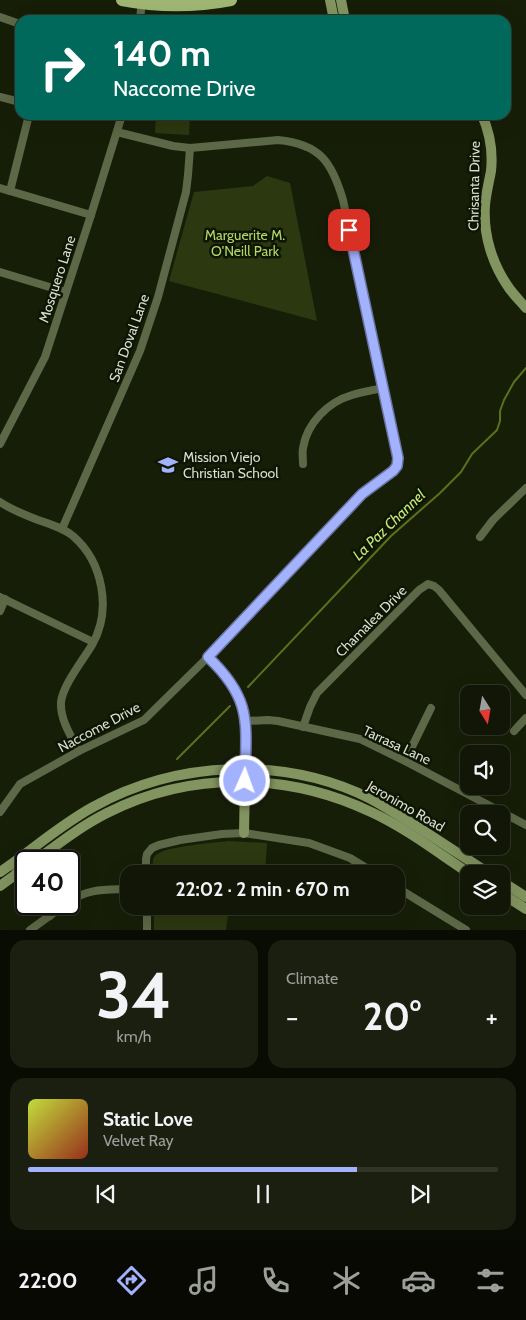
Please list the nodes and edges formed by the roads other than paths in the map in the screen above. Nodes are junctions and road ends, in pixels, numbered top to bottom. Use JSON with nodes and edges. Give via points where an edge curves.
{"nodes":[{"id":1,"x":122,"y":0,"type":"edge"},
{"id":2,"x":231,"y":0,"type":"edge"},
{"id":3,"x":330,"y":0,"type":"edge"},
{"id":4,"x":340,"y":0,"type":"edge"},
{"id":5,"x":142,"y":2,"type":"edge"},
{"id":6,"x":141,"y":15,"type":"edge"},
{"id":7,"x":333,"y":15,"type":"edge"},
{"id":8,"x":344,"y":15,"type":"edge"},
{"id":9,"x":0,"y":17,"type":"edge"},
{"id":10,"x":15,"y":22,"type":"edge"},
{"id":11,"x":0,"y":97,"type":"edge"},
{"id":12,"x":15,"y":101,"type":"edge"},
{"id":13,"x":28,"y":120,"type":"edge"},
{"id":14,"x":121,"y":120,"type":"edge"},
{"id":15,"x":484,"y":120,"type":"edge"},
{"id":16,"x":117,"y":132,"type":"junction"},
{"id":17,"x":190,"y":148,"type":"junction"},
{"id":18,"x":0,"y":188,"type":"edge"},
{"id":19,"x":10,"y":191,"type":"junction"},
{"id":20,"x":91,"y":215,"type":"junction"},
{"id":21,"x":0,"y":272,"type":"edge"},
{"id":22,"x":66,"y":292,"type":"junction"},
{"id":23,"x":526,"y":308,"type":"edge"},
{"id":24,"x":383,"y":388,"type":"junction"},
{"id":25,"x":0,"y":444,"type":"edge"},
{"id":26,"x":303,"y":464,"type":"dead end"},
{"id":27,"x":526,"y":488,"type":"edge"},
{"id":28,"x":0,"y":502,"type":"edge"},
{"id":29,"x":62,"y":529,"type":"junction"},
{"id":30,"x":480,"y":537,"type":"dead end"},
{"id":31,"x":2,"y":598,"type":"edge"},
{"id":32,"x":0,"y":611,"type":"edge"},
{"id":33,"x":93,"y":642,"type":"junction"},
{"id":34,"x":208,"y":657,"type":"junction"},
{"id":35,"x":526,"y":695,"type":"edge"},
{"id":36,"x":431,"y":708,"type":"dead end"},
{"id":37,"x":526,"y":718,"type":"edge"},
{"id":38,"x":246,"y":721,"type":"junction"},
{"id":39,"x":303,"y":727,"type":"junction"},
{"id":40,"x":514,"y":731,"type":"dead end"},
{"id":41,"x":79,"y":751,"type":"junction"},
{"id":42,"x":405,"y":761,"type":"junction"},
{"id":43,"x":245,"y":769,"type":"junction"},
{"id":44,"x":245,"y":781,"type":"junction"},
{"id":45,"x":0,"y":812,"type":"edge"},
{"id":46,"x":526,"y":825,"type":"edge"},
{"id":47,"x":244,"y":833,"type":"junction"},
{"id":48,"x":50,"y":850,"type":"edge"},
{"id":49,"x":12,"y":864,"type":"junction"},
{"id":50,"x":146,"y":865,"type":"edge"},
{"id":51,"x":361,"y":865,"type":"edge"},
{"id":52,"x":476,"y":865,"type":"edge"},
{"id":53,"x":15,"y":866,"type":"edge"},
{"id":54,"x":460,"y":867,"type":"edge"},
{"id":55,"x":0,"y":872,"type":"edge"},
{"id":56,"x":15,"y":875,"type":"edge"},
{"id":57,"x":0,"y":886,"type":"edge"},
{"id":58,"x":510,"y":887,"type":"edge"},
{"id":59,"x":120,"y":889,"type":"edge"},
{"id":60,"x":405,"y":892,"type":"edge"},
{"id":61,"x":80,"y":895,"type":"edge"},
{"id":62,"x":526,"y":897,"type":"edge"},
{"id":63,"x":510,"y":900,"type":"edge"},
{"id":64,"x":526,"y":910,"type":"edge"},
{"id":65,"x":147,"y":915,"type":"edge"},
{"id":66,"x":50,"y":916,"type":"edge"},
{"id":67,"x":30,"y":930,"type":"edge"},
{"id":68,"x":147,"y":930,"type":"edge"},
{"id":69,"x":466,"y":930,"type":"edge"}],
"edges":[{"from":1,"to":5,"type":"main road"},
{"from":2,"to":5,"type":"main road","via":[[199,5]]},
{"from":3,"to":7,"type":"main road"},
{"from":4,"to":8,"type":"main road"},
{"from":5,"to":6,"type":"street"},
{"from":9,"to":10,"type":"street"},
{"from":11,"to":12,"type":"street"},
{"from":13,"to":19,"type":"street"},
{"from":14,"to":16,"type":"street","name":"Mosquero Lane"},
{"from":15,"to":23,"type":"main road","name":"Chrisanta Drive","via":[[491,147],[485,205],[486,231],[494,262],[509,288]]},
{"from":16,"to":17,"type":"street"},
{"from":16,"to":20,"type":"street","name":"Mosquero Lane"},
{"from":17,"to":24,"type":"street","via":[[278,140],[302,144],[326,161],[338,182],[345,209]]},
{"from":17,"to":29,"type":"street","name":"San Doval Lane","via":[[186,192],[140,351]]},
{"from":18,"to":19,"type":"street"},
{"from":19,"to":20,"type":"street"},
{"from":20,"to":22,"type":"street","name":"Mosquero Lane"},
{"from":21,"to":22,"type":"street"},
{"from":22,"to":25,"type":"street","name":"Mosquero Lane","via":[[45,358]]},
{"from":24,"to":26,"type":"street","via":[[351,395],[323,411],[307,435]]},
{"from":24,"to":34,"type":"street","name":"Naccome Drive","via":[[397,466],[362,494]]},
{"from":27,"to":30,"type":"street"},
{"from":28,"to":29,"type":"street"},
{"from":29,"to":33,"type":"street","via":[[87,552],[96,569],[103,616]]},
{"from":31,"to":32,"type":"street"},
{"from":31,"to":33,"type":"street"},
{"from":33,"to":41,"type":"street","via":[[61,700],[64,722]]},
{"from":34,"to":38,"type":"main road","via":[[233,685]]},
{"from":34,"to":41,"type":"street","name":"Naccome Drive","via":[[144,720]]},
{"from":35,"to":39,"type":"street","name":"Chamalea Drive","via":[[439,590],[428,584],[317,693]]},
{"from":36,"to":42,"type":"street"},
{"from":37,"to":40,"type":"street"},
{"from":38,"to":39,"type":"street","name":"Tarrasa Lane","via":[[273,721]]},
{"from":38,"to":43,"type":"main road"},
{"from":39,"to":42,"type":"street","name":"Tarrasa Lane","via":[[360,739]]},
{"from":41,"to":45,"type":"street","name":"Naccome Drive","via":[[20,784]]},
{"from":42,"to":46,"type":"street","name":"Tarrasa Lane"},
{"from":43,"to":44,"type":"main road"},
{"from":43,"to":49,"type":"main road","name":"Jeronimo Road","via":[[182,775],[109,798],[51,834]]},
{"from":43,"to":52,"type":"main road","name":"Jeronimo Road","via":[[309,778],[357,794],[394,812]]},
{"from":44,"to":47,"type":"main road"},
{"from":44,"to":48,"type":"main road","name":"Jeronimo Road","via":[[188,785],[133,801],[106,813]]},
{"from":44,"to":54,"type":"main road","name":"Jeronimo Road","via":[[308,789],[353,804],[398,827]]},
{"from":47,"to":50,"type":"street","via":[[159,844],[149,851]]},
{"from":47,"to":51,"type":"street","via":[[309,844]]},
{"from":49,"to":53,"type":"street"},
{"from":49,"to":55,"type":"main road","name":"Jeronimo Road"},
{"from":56,"to":57,"type":"main road"},
{"from":58,"to":62,"type":"main road"},
{"from":59,"to":61,"type":"street","via":[[95,890]]},
{"from":60,"to":69,"type":"street"},
{"from":63,"to":64,"type":"main road"},
{"from":65,"to":68,"type":"street"},
{"from":66,"to":67,"type":"street"}]}
